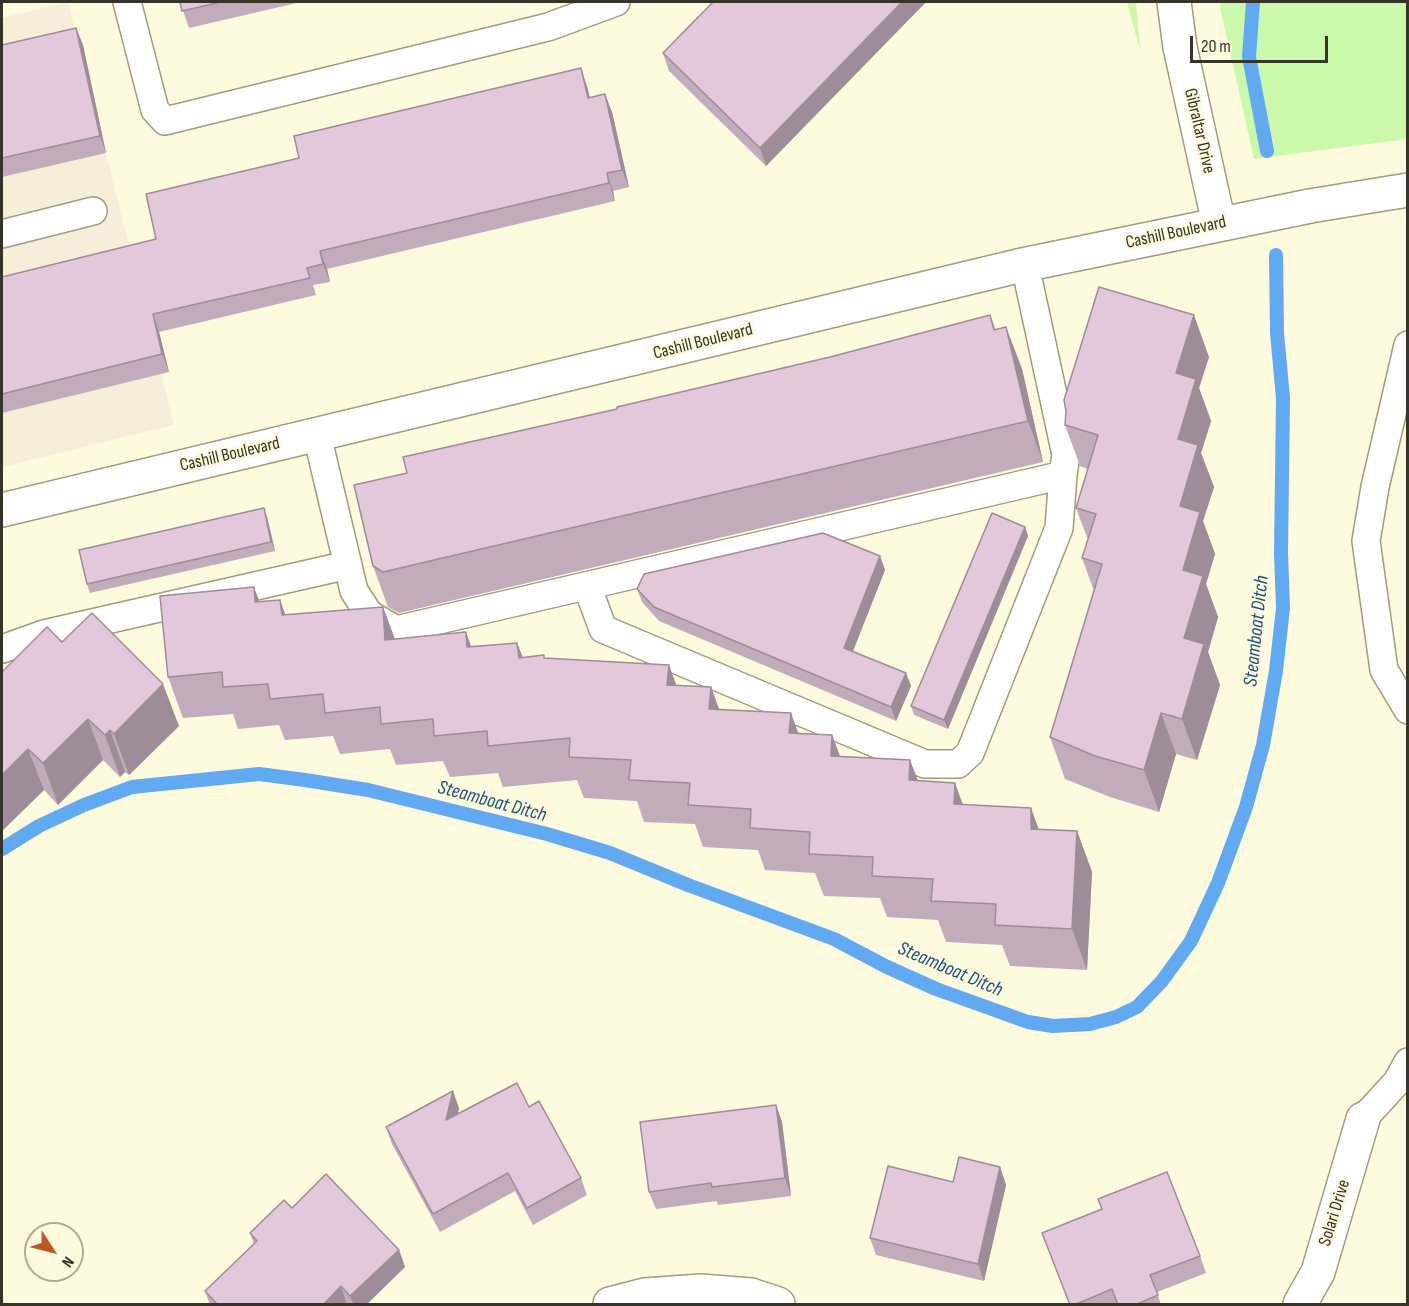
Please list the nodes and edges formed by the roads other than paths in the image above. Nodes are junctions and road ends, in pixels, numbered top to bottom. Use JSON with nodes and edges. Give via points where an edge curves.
{"nodes":[{"id":1,"x":127,"y":2,"type":"edge"},
{"id":2,"x":616,"y":2,"type":"edge"},
{"id":3,"x":1174,"y":2,"type":"edge"},
{"id":4,"x":1407,"y":190,"type":"edge"},
{"id":5,"x":93,"y":211,"type":"dead end"},
{"id":6,"x":1219,"y":224,"type":"junction"},
{"id":7,"x":2,"y":234,"type":"edge"},
{"id":8,"x":1025,"y":265,"type":"junction"},
{"id":9,"x":1407,"y":345,"type":"edge"},
{"id":10,"x":317,"y":435,"type":"junction"},
{"id":11,"x":1063,"y":475,"type":"junction"},
{"id":12,"x":2,"y":510,"type":"edge"},
{"id":13,"x":348,"y":565,"type":"junction"},
{"id":14,"x":587,"y":586,"type":"junction"},
{"id":15,"x":2,"y":649,"type":"edge"},
{"id":16,"x":1407,"y":710,"type":"edge"},
{"id":17,"x":1407,"y":1062,"type":"edge"},
{"id":18,"x":1364,"y":1119,"type":"joint"},
{"id":19,"x":610,"y":1305,"type":"edge"},
{"id":20,"x":778,"y":1305,"type":"edge"},
{"id":21,"x":1300,"y":1305,"type":"edge"}],
"edges":[{"from":1,"to":2,"type":"lane","via":[[155,110],[165,122],[548,27]]},
{"from":3,"to":6,"type":"street","name":"Gibraltar Drive"},
{"from":4,"to":6,"type":"street","name":"Cashill Boulevard"},
{"from":5,"to":7,"type":"lane"},
{"from":6,"to":8,"type":"street","name":"Cashill Boulevard"},
{"from":8,"to":10,"type":"street","name":"Cashill Boulevard"},
{"from":8,"to":11,"type":"lane","via":[[1066,455]]},
{"from":9,"to":16,"type":"lane","via":[[1366,541],[1383,670]]},
{"from":10,"to":12,"type":"street","name":"Cashill Boulevard"},
{"from":10,"to":13,"type":"lane"},
{"from":11,"to":14,"type":"lane"},
{"from":11,"to":14,"type":"lane","via":[[1059,528],[970,753],[958,764],[925,764],[603,629]]},
{"from":13,"to":14,"type":"lane","via":[[354,591],[369,614],[396,630]]},
{"from":13,"to":15,"type":"lane","via":[[44,634]]},
{"from":17,"to":18,"type":"lane","via":[[1397,1082]]},
{"from":18,"to":21,"type":"street","name":"Solari Drive","via":[[1318,1272]]},
{"from":19,"to":20,"type":"street","via":[[645,1295],[701,1291],[751,1295]]}]}
